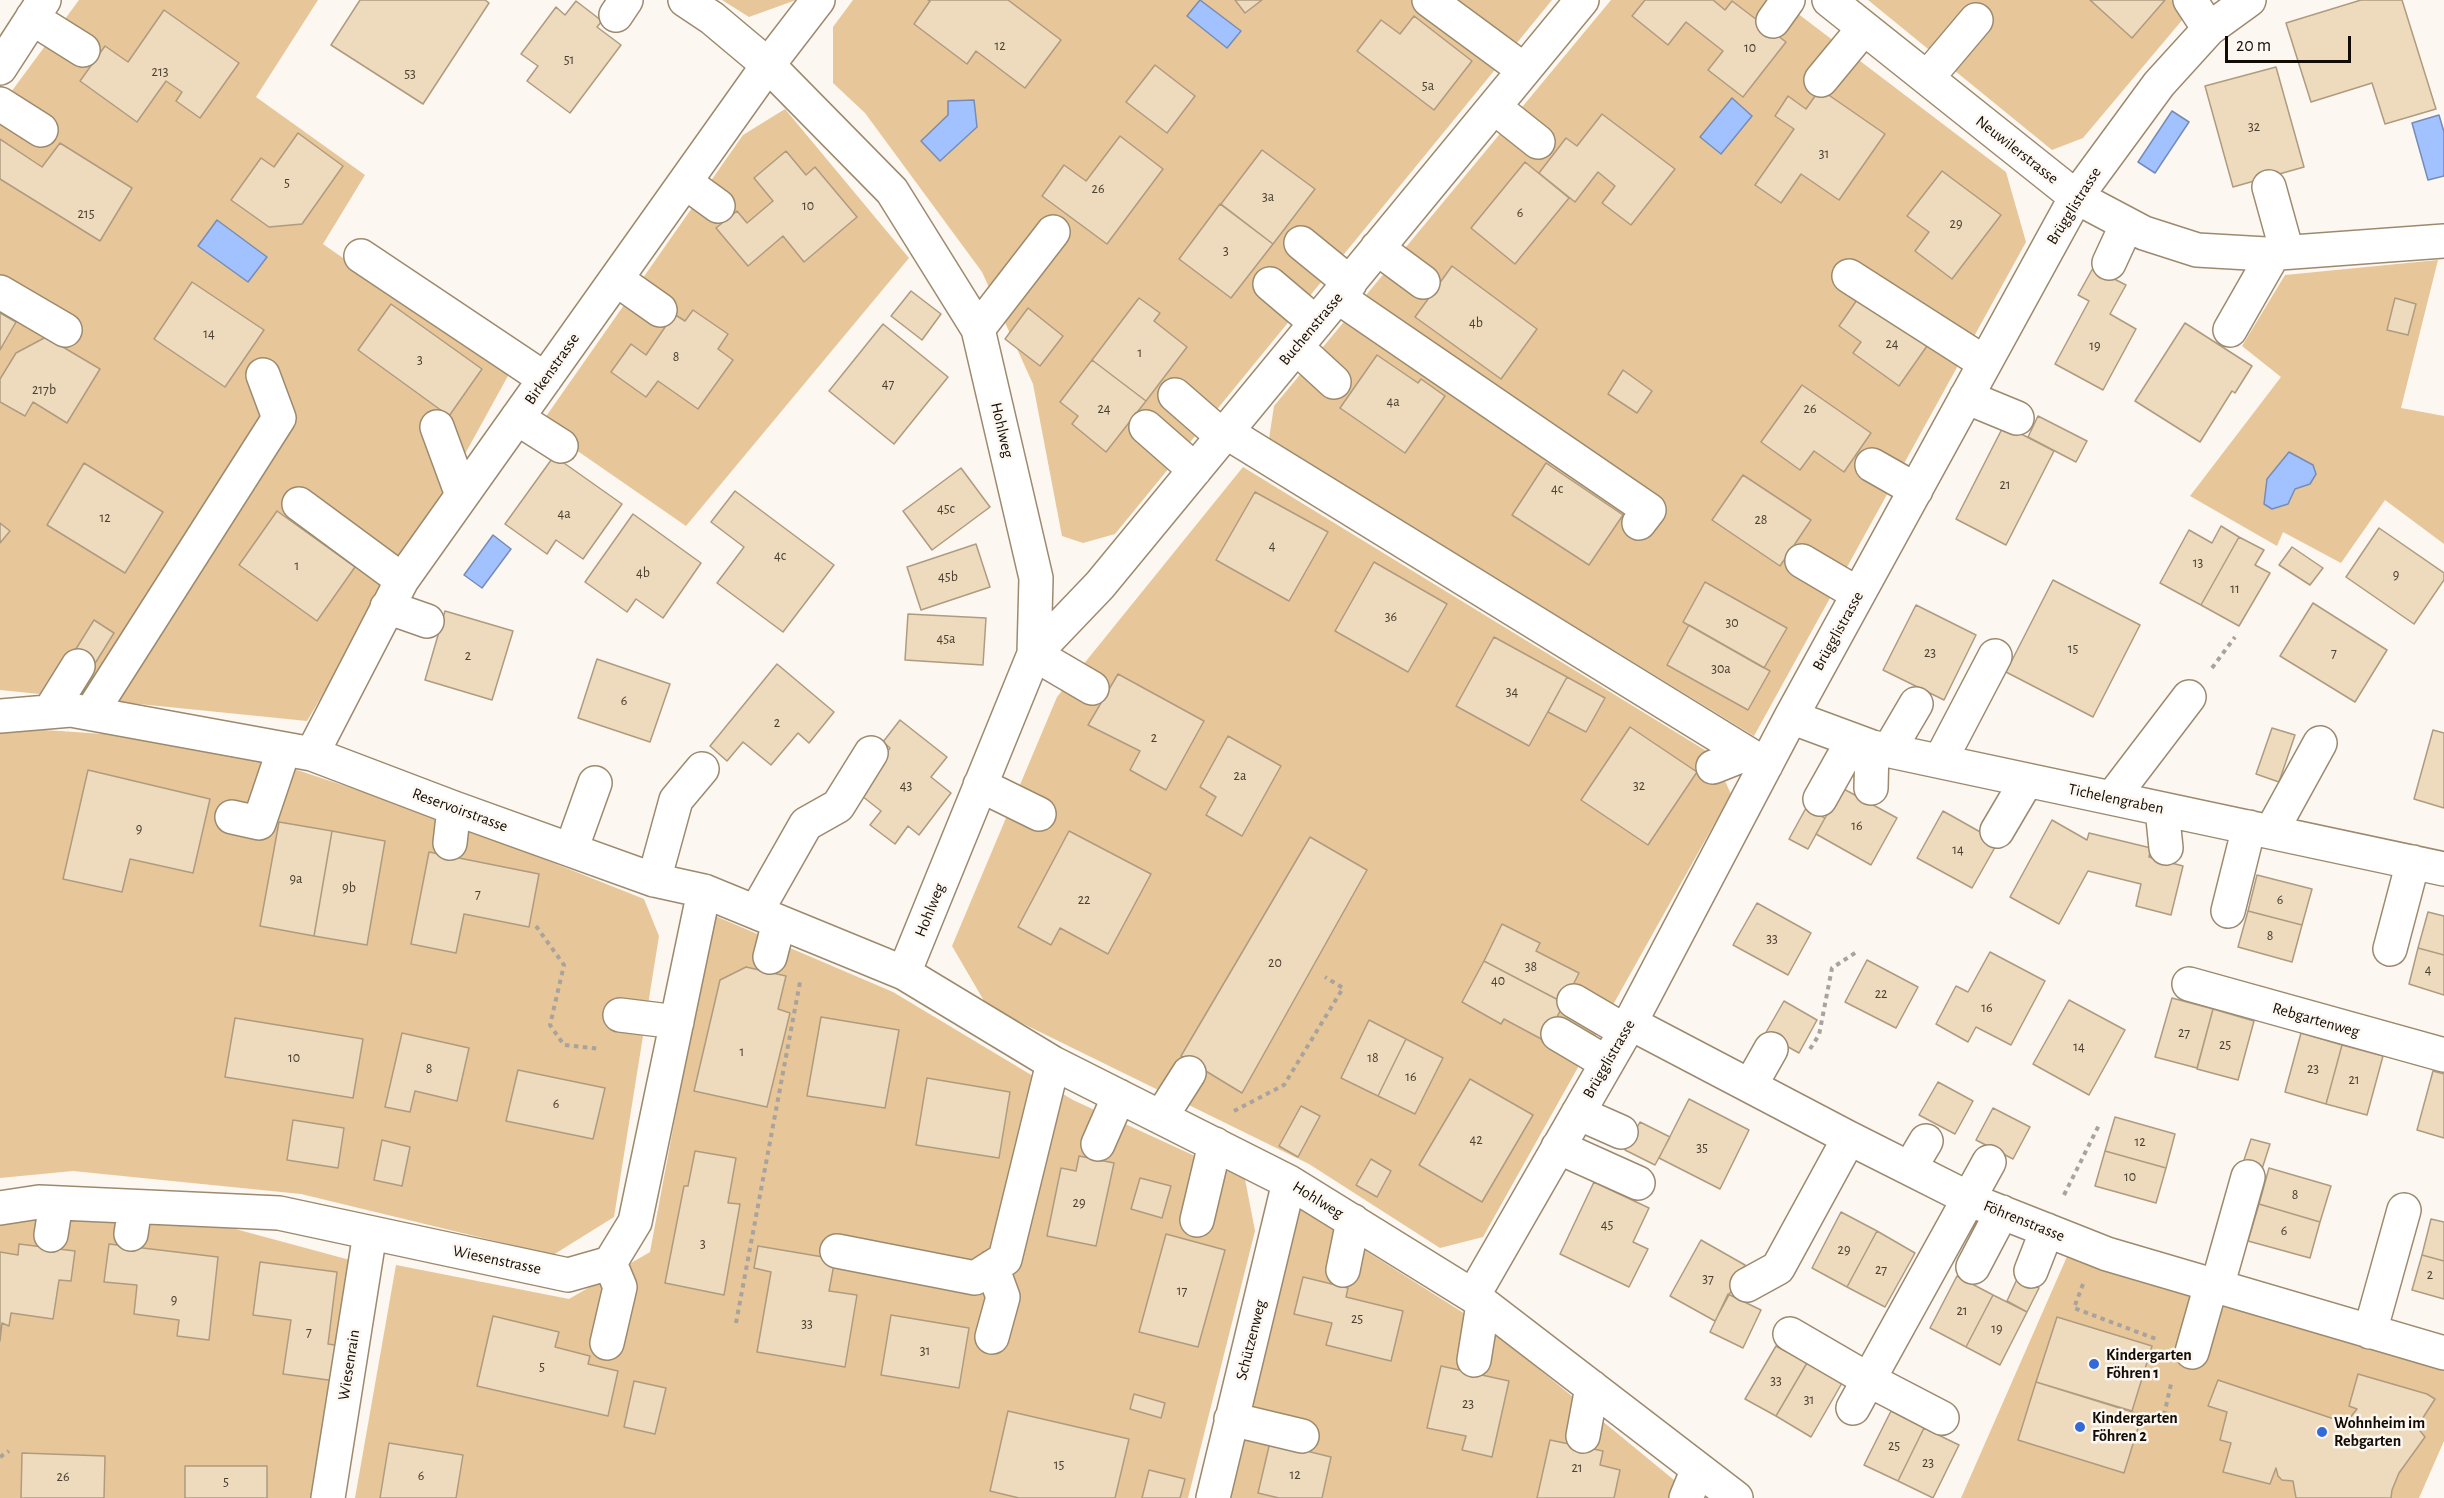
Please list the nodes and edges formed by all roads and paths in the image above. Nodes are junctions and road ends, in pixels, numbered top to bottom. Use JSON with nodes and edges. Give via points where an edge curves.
{"nodes":[{"id":1,"x":685,"y":0,"type":"edge"},
{"id":2,"x":818,"y":0,"type":"edge"},
{"id":3,"x":1429,"y":0,"type":"edge"},
{"id":4,"x":1582,"y":0,"type":"edge"},
{"id":5,"x":1829,"y":0,"type":"edge"},
{"id":6,"x":2190,"y":0,"type":"edge"},
{"id":7,"x":2249,"y":0,"type":"edge"},
{"id":8,"x":38,"y":9,"type":"edge"},
{"id":9,"x":1976,"y":20,"type":"dead end"},
{"id":10,"x":1864,"y":28,"type":"junction"},
{"id":11,"x":2209,"y":29,"type":"junction"},
{"id":12,"x":83,"y":50,"type":"dead end"},
{"id":13,"x":768,"y":65,"type":"junction"},
{"id":14,"x":0,"y":69,"type":"edge"},
{"id":15,"x":1524,"y":70,"type":"junction"},
{"id":16,"x":1927,"y":78,"type":"junction"},
{"id":17,"x":1821,"y":80,"type":"dead end"},
{"id":18,"x":0,"y":104,"type":"edge"},
{"id":19,"x":1494,"y":107,"type":"junction"},
{"id":20,"x":41,"y":130,"type":"dead end"},
{"id":21,"x":1538,"y":142,"type":"dead end"},
{"id":22,"x":685,"y":182,"type":"junction"},
{"id":23,"x":2270,"y":188,"type":"dead end"},
{"id":24,"x":2076,"y":197,"type":"junction"},
{"id":25,"x":718,"y":206,"type":"dead end"},
{"id":26,"x":2127,"y":224,"type":"junction"},
{"id":27,"x":1053,"y":232,"type":"dead end"},
{"id":28,"x":2444,"y":241,"type":"edge"},
{"id":29,"x":1301,"y":243,"type":"dead end"},
{"id":30,"x":1377,"y":248,"type":"junction"},
{"id":31,"x":2280,"y":253,"type":"junction"},
{"id":32,"x":362,"y":256,"type":"dead end"},
{"id":33,"x":2109,"y":263,"type":"dead end"},
{"id":34,"x":1849,"y":276,"type":"dead end"},
{"id":35,"x":616,"y":279,"type":"junction"},
{"id":36,"x":1423,"y":282,"type":"dead end"},
{"id":37,"x":1270,"y":284,"type":"dead end"},
{"id":38,"x":1344,"y":290,"type":"junction"},
{"id":39,"x":0,"y":292,"type":"edge"},
{"id":40,"x":660,"y":310,"type":"dead end"},
{"id":41,"x":978,"y":329,"type":"junction"},
{"id":42,"x":65,"y":330,"type":"dead end"},
{"id":43,"x":2230,"y":330,"type":"dead end"},
{"id":44,"x":1306,"y":335,"type":"junction"},
{"id":45,"x":1985,"y":363,"type":"junction"},
{"id":46,"x":263,"y":375,"type":"dead end"},
{"id":47,"x":545,"y":379,"type":"junction"},
{"id":48,"x":1334,"y":382,"type":"dead end"},
{"id":49,"x":1175,"y":395,"type":"dead end"},
{"id":50,"x":1966,"y":398,"type":"junction"},
{"id":51,"x":517,"y":418,"type":"junction"},
{"id":52,"x":2017,"y":418,"type":"dead end"},
{"id":53,"x":437,"y":427,"type":"dead end"},
{"id":54,"x":1146,"y":427,"type":"dead end"},
{"id":55,"x":1224,"y":434,"type":"junction"},
{"id":56,"x":561,"y":446,"type":"dead end"},
{"id":57,"x":1872,"y":465,"type":"dead end"},
{"id":58,"x":1195,"y":470,"type":"junction"},
{"id":59,"x":1916,"y":490,"type":"junction"},
{"id":60,"x":462,"y":495,"type":"junction"},
{"id":61,"x":299,"y":504,"type":"dead end"},
{"id":62,"x":1639,"y":523,"type":"dead end"},
{"id":63,"x":1802,"y":561,"type":"dead end"},
{"id":64,"x":394,"y":593,"type":"junction"},
{"id":65,"x":1858,"y":594,"type":"junction"},
{"id":66,"x":427,"y":621,"type":"dead end"},
{"id":67,"x":1034,"y":654,"type":"junction"},
{"id":68,"x":1995,"y":656,"type":"dead end"},
{"id":69,"x":78,"y":666,"type":"dead end"},
{"id":70,"x":1092,"y":688,"type":"dead end"},
{"id":71,"x":2189,"y":697,"type":"dead end"},
{"id":72,"x":1916,"y":704,"type":"dead end"},
{"id":73,"x":50,"y":711,"type":"junction"},
{"id":74,"x":91,"y":713,"type":"junction"},
{"id":75,"x":0,"y":716,"type":"edge"},
{"id":76,"x":1791,"y":717,"type":"junction"},
{"id":77,"x":2320,"y":743,"type":"dead end"},
{"id":78,"x":1871,"y":746,"type":"junction"},
{"id":79,"x":298,"y":751,"type":"junction"},
{"id":80,"x":871,"y":753,"type":"dead end"},
{"id":81,"x":1756,"y":760,"type":"junction"},
{"id":82,"x":1940,"y":761,"type":"junction"},
{"id":83,"x":1713,"y":766,"type":"dead end"},
{"id":84,"x":702,"y":769,"type":"dead end"},
{"id":85,"x":2027,"y":780,"type":"junction"},
{"id":86,"x":595,"y":783,"type":"dead end"},
{"id":87,"x":980,"y":785,"type":"junction"},
{"id":88,"x":1871,"y":788,"type":"dead end"},
{"id":89,"x":2112,"y":798,"type":"junction"},
{"id":90,"x":1820,"y":799,"type":"dead end"},
{"id":91,"x":454,"y":808,"type":"junction"},
{"id":92,"x":2162,"y":809,"type":"junction"},
{"id":93,"x":1039,"y":814,"type":"dead end"},
{"id":94,"x":232,"y":817,"type":"dead end"},
{"id":95,"x":2260,"y":829,"type":"junction"},
{"id":96,"x":1997,"y":831,"type":"dead end"},
{"id":97,"x":450,"y":843,"type":"dead end"},
{"id":98,"x":2166,"y":848,"type":"dead end"},
{"id":99,"x":571,"y":850,"type":"junction"},
{"id":100,"x":2428,"y":866,"type":"edge"},
{"id":101,"x":654,"y":880,"type":"junction"},
{"id":102,"x":704,"y":891,"type":"junction"},
{"id":103,"x":2228,"y":911,"type":"dead end"},
{"id":104,"x":767,"y":917,"type":"junction"},
{"id":105,"x":809,"y":934,"type":"junction"},
{"id":106,"x":2390,"y":949,"type":"dead end"},
{"id":107,"x":1858,"y":951,"type":"dead end"},
{"id":108,"x":770,"y":957,"type":"dead end"},
{"id":109,"x":904,"y":973,"type":"junction"},
{"id":110,"x":1325,"y":977,"type":"dead end"},
{"id":111,"x":2189,"y":984,"type":"dead end"},
{"id":112,"x":1574,"y":1001,"type":"dead end"},
{"id":113,"x":620,"y":1015,"type":"dead end"},
{"id":114,"x":677,"y":1022,"type":"junction"},
{"id":115,"x":1627,"y":1027,"type":"junction"},
{"id":116,"x":1558,"y":1034,"type":"dead end"},
{"id":117,"x":1771,"y":1049,"type":"dead end"},
{"id":118,"x":2444,"y":1055,"type":"edge"},
{"id":119,"x":1053,"y":1063,"type":"junction"},
{"id":120,"x":1607,"y":1063,"type":"junction"},
{"id":121,"x":1189,"y":1073,"type":"dead end"},
{"id":122,"x":1763,"y":1093,"type":"junction"},
{"id":123,"x":1119,"y":1096,"type":"junction"},
{"id":124,"x":1578,"y":1113,"type":"junction"},
{"id":125,"x":1161,"y":1118,"type":"junction"},
{"id":126,"x":2100,"y":1123,"type":"dead end"},
{"id":127,"x":1621,"y":1132,"type":"dead end"},
{"id":128,"x":1849,"y":1138,"type":"junction"},
{"id":129,"x":1204,"y":1139,"type":"junction"},
{"id":130,"x":1098,"y":1144,"type":"dead end"},
{"id":131,"x":1558,"y":1147,"type":"junction"},
{"id":132,"x":1989,"y":1162,"type":"dead end"},
{"id":133,"x":2248,"y":1177,"type":"dead end"},
{"id":134,"x":1289,"y":1182,"type":"junction"},
{"id":135,"x":1638,"y":1183,"type":"dead end"},
{"id":136,"x":1969,"y":1197,"type":"junction"},
{"id":137,"x":56,"y":1203,"type":"junction"},
{"id":138,"x":0,"y":1208,"type":"edge"},
{"id":139,"x":2404,"y":1210,"type":"dead end"},
{"id":140,"x":2002,"y":1212,"type":"junction"},
{"id":141,"x":1197,"y":1220,"type":"dead end"},
{"id":142,"x":1353,"y":1221,"type":"junction"},
{"id":143,"x":2047,"y":1230,"type":"junction"},
{"id":144,"x":370,"y":1233,"type":"junction"},
{"id":145,"x":51,"y":1235,"type":"dead end"},
{"id":146,"x":2097,"y":1250,"type":"junction"},
{"id":147,"x":837,"y":1251,"type":"dead end"},
{"id":148,"x":610,"y":1263,"type":"junction"},
{"id":149,"x":992,"y":1267,"type":"junction"},
{"id":150,"x":1973,"y":1267,"type":"dead end"},
{"id":151,"x":1342,"y":1270,"type":"dead end"},
{"id":152,"x":2031,"y":1271,"type":"dead end"},
{"id":153,"x":1747,"y":1285,"type":"dead end"},
{"id":154,"x":2214,"y":1286,"type":"junction"},
{"id":155,"x":1478,"y":1300,"type":"junction"},
{"id":156,"x":736,"y":1323,"type":"dead end"},
{"id":157,"x":2370,"y":1332,"type":"junction"},
{"id":158,"x":1790,"y":1334,"type":"dead end"},
{"id":159,"x":992,"y":1337,"type":"dead end"},
{"id":160,"x":2160,"y":1341,"type":"dead end"},
{"id":161,"x":607,"y":1343,"type":"dead end"},
{"id":162,"x":2444,"y":1353,"type":"edge"},
{"id":163,"x":1474,"y":1360,"type":"dead end"},
{"id":164,"x":2181,"y":1363,"type":"joint"},
{"id":165,"x":1592,"y":1388,"type":"junction"},
{"id":166,"x":1861,"y":1394,"type":"junction"},
{"id":167,"x":1942,"y":1418,"type":"dead end"},
{"id":168,"x":1232,"y":1419,"type":"junction"},
{"id":169,"x":2162,"y":1424,"type":"dead end"},
{"id":170,"x":1302,"y":1436,"type":"dead end"},
{"id":171,"x":1583,"y":1436,"type":"dead end"},
{"id":172,"x":9,"y":1451,"type":"dead end"},
{"id":173,"x":0,"y":1457,"type":"edge"},
{"id":174,"x":1692,"y":1484,"type":"edge"},
{"id":175,"x":328,"y":1498,"type":"edge"},
{"id":176,"x":1213,"y":1498,"type":"edge"},
{"id":177,"x":1736,"y":1498,"type":"edge"}],
"edges":[{"from":1,"to":13,"type":"street","name":"Hohlweg"},
{"from":2,"to":13,"type":"street","name":"Birkenstrasse"},
{"from":3,"to":15,"type":"street"},
{"from":4,"to":15,"type":"street","name":"Buchenstrasse"},
{"from":5,"to":10,"type":"street","name":"Neuwilerstrasse"},
{"from":6,"to":11,"type":"street"},
{"from":7,"to":11,"type":"street","name":"Brügglistrasse"},
{"from":8,"to":12,"type":"street"},
{"from":8,"to":14,"type":"street"},
{"from":9,"to":16,"type":"street"},
{"from":10,"to":16,"type":"street","name":"Neuwilerstrasse"},
{"from":10,"to":17,"type":"street"},
{"from":11,"to":24,"type":"street","name":"Brügglistrasse","via":[[2159,84]]},
{"from":13,"to":22,"type":"street","name":"Birkenstrasse"},
{"from":13,"to":41,"type":"street","name":"Hohlweg","via":[[892,191]]},
{"from":15,"to":19,"type":"street","name":"Buchenstrasse"},
{"from":16,"to":24,"type":"street","name":"Neuwilerstrasse"},
{"from":18,"to":20,"type":"street"},
{"from":19,"to":21,"type":"street"},
{"from":19,"to":30,"type":"street","name":"Buchenstrasse"},
{"from":22,"to":25,"type":"street"},
{"from":22,"to":35,"type":"street","name":"Birkenstrasse"},
{"from":23,"to":31,"type":"street"},
{"from":24,"to":26,"type":"street","name":"Neuwilerstrasse"},
{"from":24,"to":45,"type":"street","name":"Brügglistrasse"},
{"from":26,"to":31,"type":"street","name":"Neuwilerstrasse","via":[[2197,249]]},
{"from":26,"to":33,"type":"street"},
{"from":27,"to":41,"type":"street"},
{"from":28,"to":31,"type":"street","name":"Neuwilerstrasse"},
{"from":29,"to":38,"type":"street"},
{"from":30,"to":36,"type":"street"},
{"from":30,"to":38,"type":"street","name":"Buchenstrasse"},
{"from":31,"to":43,"type":"street"},
{"from":32,"to":47,"type":"street"},
{"from":34,"to":45,"type":"street"},
{"from":35,"to":40,"type":"street"},
{"from":35,"to":47,"type":"street","name":"Birkenstrasse"},
{"from":37,"to":44,"type":"street"},
{"from":38,"to":44,"type":"street","name":"Buchenstrasse"},
{"from":38,"to":62,"type":"street","via":[[1649,510]]},
{"from":39,"to":42,"type":"street"},
{"from":41,"to":67,"type":"street","name":"Hohlweg","via":[[1036,578]]},
{"from":44,"to":48,"type":"street"},
{"from":44,"to":55,"type":"street","name":"Buchenstrasse"},
{"from":45,"to":50,"type":"street","name":"Brügglistrasse"},
{"from":46,"to":74,"type":"street","via":[[279,418]]},
{"from":47,"to":51,"type":"street","name":"Birkenstrasse"},
{"from":49,"to":55,"type":"street"},
{"from":50,"to":52,"type":"street"},
{"from":50,"to":59,"type":"street","name":"Brügglistrasse"},
{"from":51,"to":56,"type":"street"},
{"from":51,"to":60,"type":"street","name":"Birkenstrasse"},
{"from":53,"to":60,"type":"street"},
{"from":54,"to":58,"type":"street"},
{"from":55,"to":58,"type":"street","name":"Buchenstrasse"},
{"from":55,"to":81,"type":"street"},
{"from":57,"to":59,"type":"street"},
{"from":58,"to":67,"type":"street","name":"Buchenstrasse","via":[[1100,585]]},
{"from":59,"to":65,"type":"street","name":"Brügglistrasse"},
{"from":60,"to":64,"type":"street","name":"Birkenstrasse"},
{"from":61,"to":64,"type":"street"},
{"from":63,"to":65,"type":"street"},
{"from":64,"to":66,"type":"street"},
{"from":64,"to":79,"type":"street","name":"Birkenstrasse"},
{"from":65,"to":76,"type":"street","name":"Brügglistrasse"},
{"from":67,"to":70,"type":"street"},
{"from":67,"to":87,"type":"street","name":"Hohlweg"},
{"from":68,"to":82,"type":"street"},
{"from":69,"to":73,"type":"street"},
{"from":71,"to":89,"type":"street"},
{"from":72,"to":78,"type":"street"},
{"from":73,"to":74,"type":"street","name":"Reservoirstrasse"},
{"from":73,"to":75,"type":"street","name":"Reservoirstrasse"},
{"from":74,"to":79,"type":"street","name":"Reservoirstrasse","via":[[166,739]]},
{"from":76,"to":78,"type":"street","name":"Tichelengraben"},
{"from":76,"to":81,"type":"street","name":"Brügglistrasse"},
{"from":77,"to":95,"type":"street"},
{"from":78,"to":82,"type":"street","name":"Tichelengraben"},
{"from":78,"to":88,"type":"street"},
{"from":78,"to":90,"type":"street"},
{"from":79,"to":91,"type":"street","name":"Reservoirstrasse"},
{"from":79,"to":94,"type":"street","name":"Birkenstrasse","via":[[260,823]]},
{"from":80,"to":104,"type":"street","via":[[838,806],[806,824]]},
{"from":81,"to":83,"type":"street"},
{"from":81,"to":115,"type":"street","name":"Brügglistrasse"},
{"from":82,"to":85,"type":"street","name":"Tichelengraben"},
{"from":84,"to":101,"type":"street","via":[[676,800]]},
{"from":85,"to":89,"type":"street","name":"Tichelengraben"},
{"from":85,"to":96,"type":"street"},
{"from":86,"to":99,"type":"street"},
{"from":87,"to":93,"type":"street"},
{"from":87,"to":109,"type":"street","name":"Hohlweg"},
{"from":89,"to":92,"type":"street","name":"Tichelengraben"},
{"from":91,"to":97,"type":"street"},
{"from":91,"to":99,"type":"street","name":"Reservoirstrasse"},
{"from":92,"to":95,"type":"street","name":"Tichelengraben"},
{"from":92,"to":98,"type":"street"},
{"from":95,"to":100,"type":"street","name":"Tichelengraben"},
{"from":95,"to":103,"type":"street"},
{"from":99,"to":101,"type":"street","name":"Reservoirstrasse"},
{"from":100,"to":106,"type":"street"},
{"from":101,"to":102,"type":"street","name":"Reservoirstrasse"},
{"from":102,"to":104,"type":"street","name":"Reservoirstrasse"},
{"from":102,"to":114,"type":"street"},
{"from":104,"to":105,"type":"street","name":"Reservoirstrasse"},
{"from":104,"to":108,"type":"street"},
{"from":105,"to":109,"type":"street","name":"Reservoirstrasse"},
{"from":105,"to":156,"type":"path"},
{"from":107,"to":122,"type":"path","via":[[1832,968],[1819,1035]]},
{"from":109,"to":119,"type":"street","name":"Hohlweg"},
{"from":110,"to":129,"type":"path","via":[[1343,988],[1284,1085]]},
{"from":111,"to":118,"type":"street","name":"Rebgartenweg"},
{"from":112,"to":115,"type":"street","name":"Föhrenstrasse"},
{"from":113,"to":114,"type":"street"},
{"from":114,"to":148,"type":"street","via":[[635,1222]]},
{"from":115,"to":120,"type":"street","name":"Brügglistrasse"},
{"from":115,"to":122,"type":"street","name":"Föhrenstrasse"},
{"from":116,"to":120,"type":"street"},
{"from":117,"to":122,"type":"street"},
{"from":119,"to":123,"type":"street","name":"Hohlweg"},
{"from":119,"to":149,"type":"street","via":[[1005,1259]]},
{"from":120,"to":124,"type":"street","name":"Brügglistrasse"},
{"from":121,"to":125,"type":"street"},
{"from":122,"to":128,"type":"street","name":"Föhrenstrasse"},
{"from":123,"to":125,"type":"street","name":"Hohlweg"},
{"from":123,"to":130,"type":"street"},
{"from":124,"to":127,"type":"street"},
{"from":124,"to":131,"type":"street","name":"Brügglistrasse"},
{"from":125,"to":129,"type":"street","name":"Hohlweg"},
{"from":126,"to":143,"type":"path"},
{"from":128,"to":136,"type":"street","name":"Föhrenstrasse","via":[[1918,1155]]},
{"from":128,"to":153,"type":"street","via":[[1778,1268]]},
{"from":129,"to":134,"type":"street","name":"Hohlweg"},
{"from":129,"to":141,"type":"street"},
{"from":131,"to":135,"type":"street"},
{"from":131,"to":155,"type":"street","name":"Brügglistrasse","via":[[1525,1181]]},
{"from":132,"to":136,"type":"street"},
{"from":133,"to":154,"type":"street"},
{"from":134,"to":142,"type":"street","name":"Hohlweg"},
{"from":134,"to":168,"type":"street","name":"Schützenweg"},
{"from":136,"to":140,"type":"street","name":"Föhrenstrasse"},
{"from":136,"to":166,"type":"street"},
{"from":137,"to":138,"type":"street","name":"Wiesenstrasse"},
{"from":137,"to":144,"type":"street","name":"Wiesenstrasse","via":[[133,1220],[279,1213]]},
{"from":137,"to":145,"type":"street"},
{"from":139,"to":157,"type":"street"},
{"from":140,"to":143,"type":"street","name":"Föhrenstrasse"},
{"from":140,"to":150,"type":"street"},
{"from":142,"to":151,"type":"street"},
{"from":142,"to":155,"type":"street","name":"Hohlweg"},
{"from":143,"to":146,"type":"street","name":"Föhrenstrasse"},
{"from":143,"to":152,"type":"street"},
{"from":144,"to":148,"type":"street","name":"Wiesenstrasse","via":[[568,1275]]},
{"from":144,"to":175,"type":"street","name":"Wiesenrain"},
{"from":146,"to":154,"type":"street","name":"Föhrenstrasse"},
{"from":146,"to":160,"type":"path","via":[[2074,1308]]},
{"from":147,"to":149,"type":"street","via":[[975,1278]]},
{"from":148,"to":161,"type":"street","via":[[620,1287]]},
{"from":149,"to":159,"type":"street","via":[[1003,1297]]},
{"from":154,"to":157,"type":"street","name":"Föhrenstrasse"},
{"from":154,"to":164,"type":"street"},
{"from":155,"to":163,"type":"street"},
{"from":155,"to":165,"type":"street","name":"Hohlweg"},
{"from":157,"to":162,"type":"street","name":"Föhrenstrasse"},
{"from":158,"to":166,"type":"street"},
{"from":164,"to":169,"type":"path"},
{"from":165,"to":171,"type":"street"},
{"from":165,"to":174,"type":"street","name":"Hohlweg"},
{"from":166,"to":167,"type":"street"},
{"from":168,"to":170,"type":"street"},
{"from":168,"to":176,"type":"street","name":"Schützenweg"},
{"from":172,"to":173,"type":"path"},
{"from":174,"to":177,"type":"street","name":"Hohlweg"}]}
